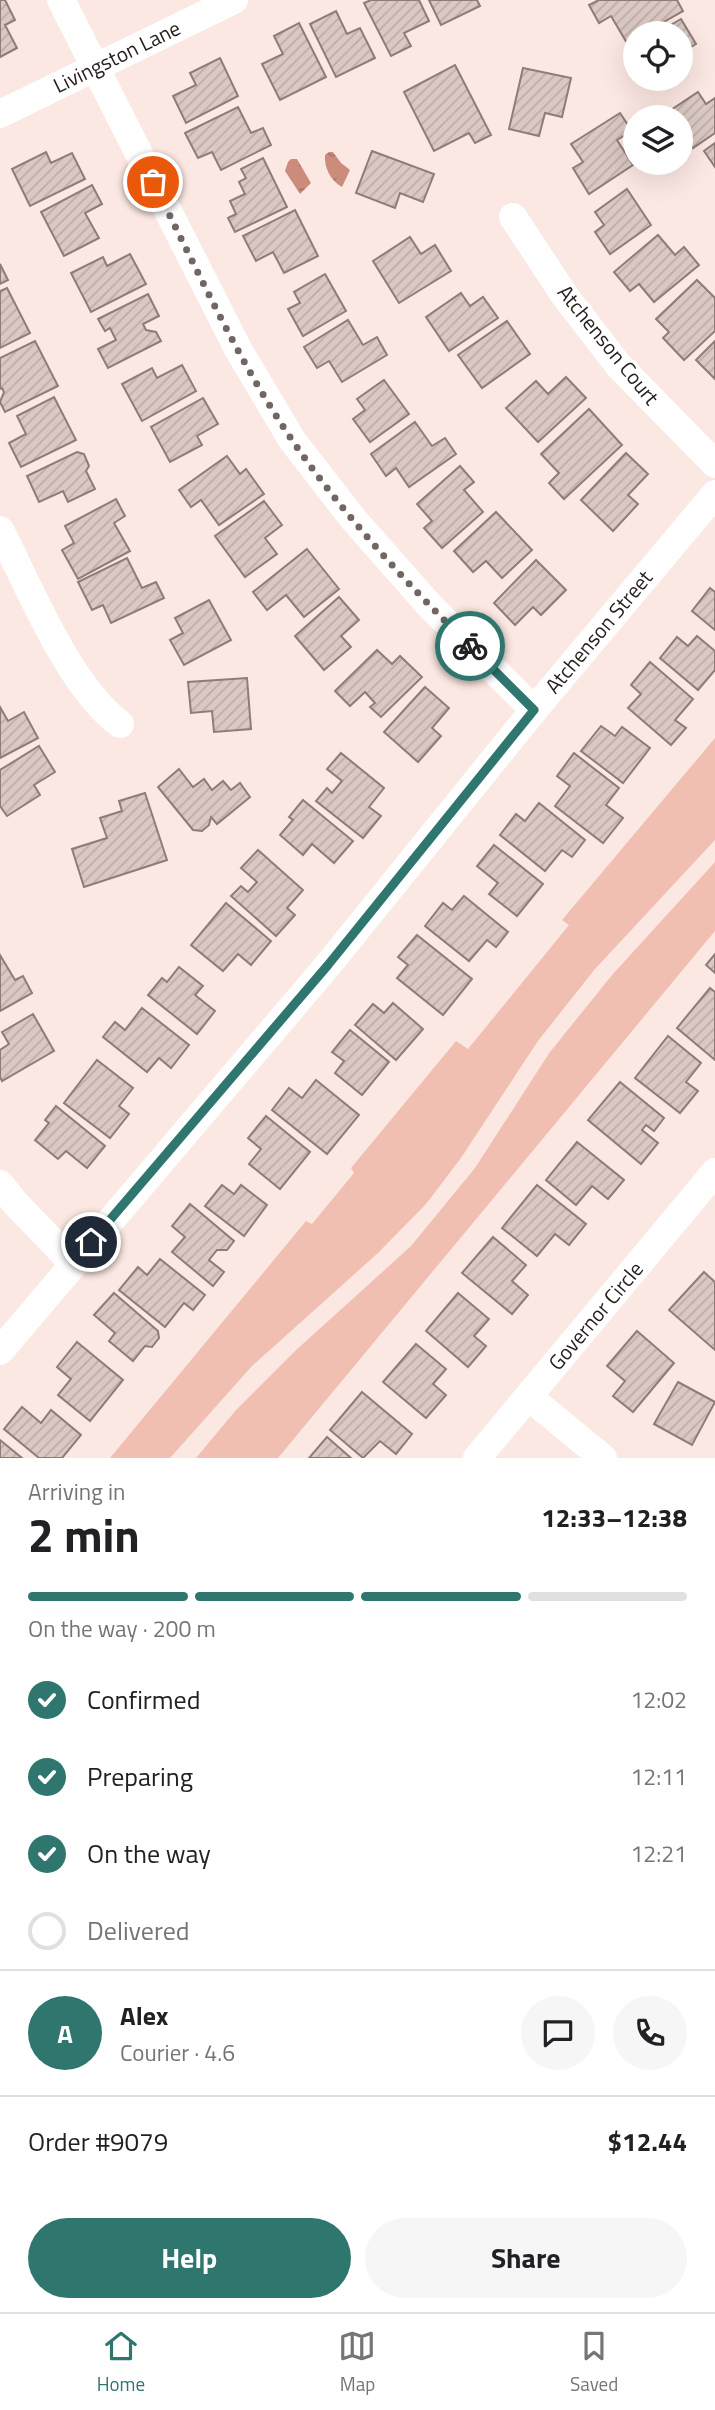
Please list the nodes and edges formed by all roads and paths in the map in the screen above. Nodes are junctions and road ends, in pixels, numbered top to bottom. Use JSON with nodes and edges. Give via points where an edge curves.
{"nodes":[{"id":1,"x":61,"y":0,"type":"edge"},
{"id":2,"x":234,"y":0,"type":"edge"},
{"id":3,"x":95,"y":68,"type":"junction"},
{"id":4,"x":0,"y":114,"type":"edge"},
{"id":5,"x":513,"y":217,"type":"dead end"},
{"id":6,"x":715,"y":464,"type":"edge"},
{"id":7,"x":715,"y":494,"type":"edge"},
{"id":8,"x":0,"y":530,"type":"edge"},
{"id":9,"x":534,"y":710,"type":"junction"},
{"id":10,"x":120,"y":723,"type":"dead end"},
{"id":11,"x":715,"y":1172,"type":"edge"},
{"id":12,"x":0,"y":1184,"type":"edge"},
{"id":13,"x":73,"y":1263,"type":"junction"},
{"id":14,"x":0,"y":1351,"type":"edge"},
{"id":15,"x":529,"y":1397,"type":"junction"},
{"id":16,"x":477,"y":1458,"type":"edge"},
{"id":17,"x":603,"y":1458,"type":"edge"}],
"edges":[{"from":1,"to":3,"type":"street"},
{"from":2,"to":3,"type":"street","name":"Livingston Lane"},
{"from":3,"to":4,"type":"street","name":"Livingston Lane"},
{"from":3,"to":9,"type":"street","via":[[238,349],[292,440],[430,606]]},
{"from":5,"to":6,"type":"street","name":"Atchenson Court","via":[[565,296],[620,366]]},
{"from":7,"to":9,"type":"street","name":"Atchenson Street"},
{"from":8,"to":10,"type":"street","via":[[62,653],[95,701]]},
{"from":9,"to":13,"type":"street","name":"Atchenson Street","via":[[328,965]]},
{"from":11,"to":15,"type":"street","name":"Governor Circle"},
{"from":12,"to":13,"type":"street"},
{"from":13,"to":14,"type":"street","name":"Atchenson Street"},
{"from":15,"to":16,"type":"street","name":"Governor Circle"},
{"from":15,"to":17,"type":"street"}]}
